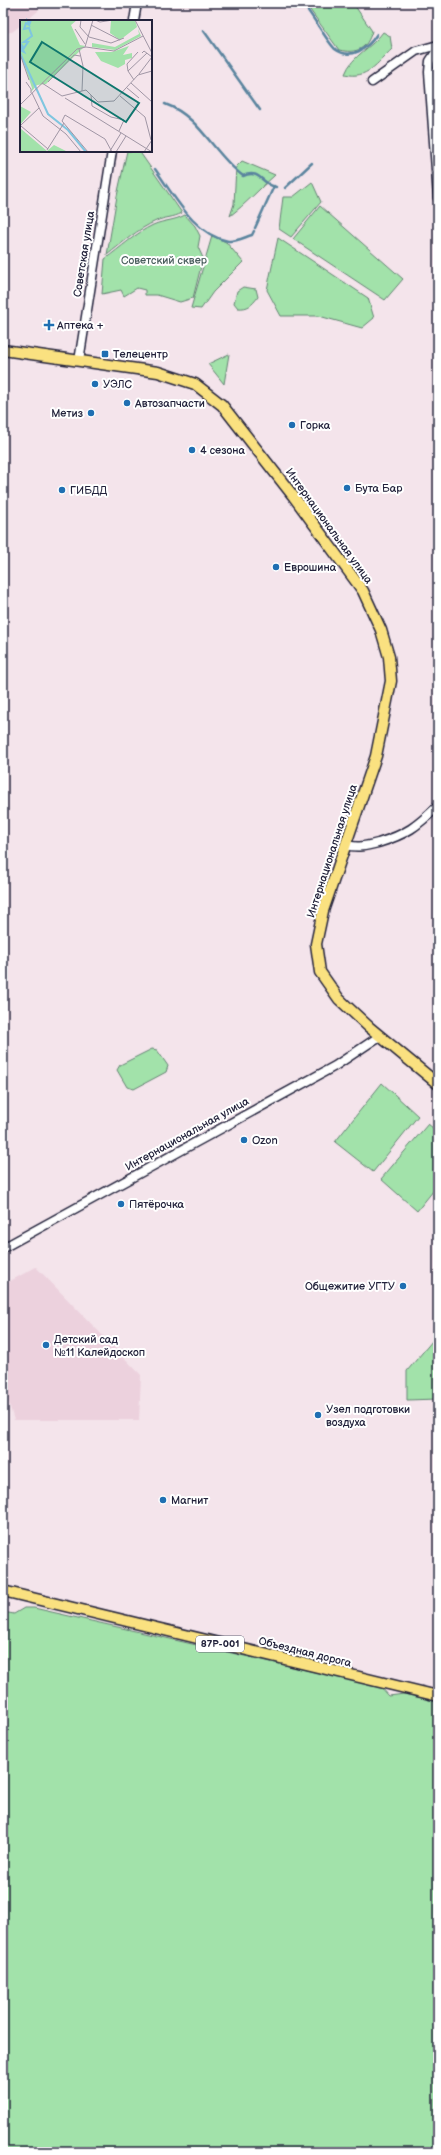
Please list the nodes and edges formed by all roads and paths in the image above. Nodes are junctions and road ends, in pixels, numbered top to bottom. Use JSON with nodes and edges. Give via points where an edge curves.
{"nodes":[{"id":1,"x":137,"y":3,"type":"edge"},
{"id":2,"x":134,"y":20,"type":"edge"},
{"id":3,"x":438,"y":45,"type":"edge"},
{"id":4,"x":438,"y":49,"type":"edge"},
{"id":5,"x":372,"y":82,"type":"dead end"},
{"id":6,"x":112,"y":152,"type":"edge"},
{"id":7,"x":438,"y":198,"type":"edge"},
{"id":8,"x":3,"y":350,"type":"edge"},
{"id":9,"x":79,"y":361,"type":"junction"},
{"id":10,"x":438,"y":806,"type":"edge"},
{"id":11,"x":345,"y":845,"type":"junction"},
{"id":12,"x":380,"y":1036,"type":"junction"},
{"id":13,"x":438,"y":1084,"type":"edge"},
{"id":14,"x":3,"y":1248,"type":"edge"},
{"id":15,"x":3,"y":1591,"type":"edge"},
{"id":16,"x":438,"y":1696,"type":"edge"}],
"edges":[{"from":1,"to":2,"type":"street"},
{"from":3,"to":5,"type":"street","via":[[416,51]]},
{"from":4,"to":7,"type":"street","via":[[430,62],[429,72]]},
{"from":6,"to":9,"type":"street","name":"Советская улица"},
{"from":8,"to":9,"type":"main road","name":"Интернациональная улица"},
{"from":9,"to":11,"type":"main road","name":"Интернациональная улица","via":[[158,372],[195,384],[222,405],[294,497],[363,592],[381,630],[389,657],[391,681],[376,756]]},
{"from":10,"to":11,"type":"street","via":[[401,836],[360,848]]},
{"from":11,"to":12,"type":"main road","name":"Интернациональная улица","via":[[323,911],[316,944],[320,972],[339,999]]},
{"from":12,"to":13,"type":"main road","name":"Интернациональная улица"},
{"from":12,"to":14,"type":"street","name":"Интернациональная улица","via":[[335,1066]]},
{"from":15,"to":16,"type":"main road","name":"Объездная дорога","number":"87Р-001"}]}
